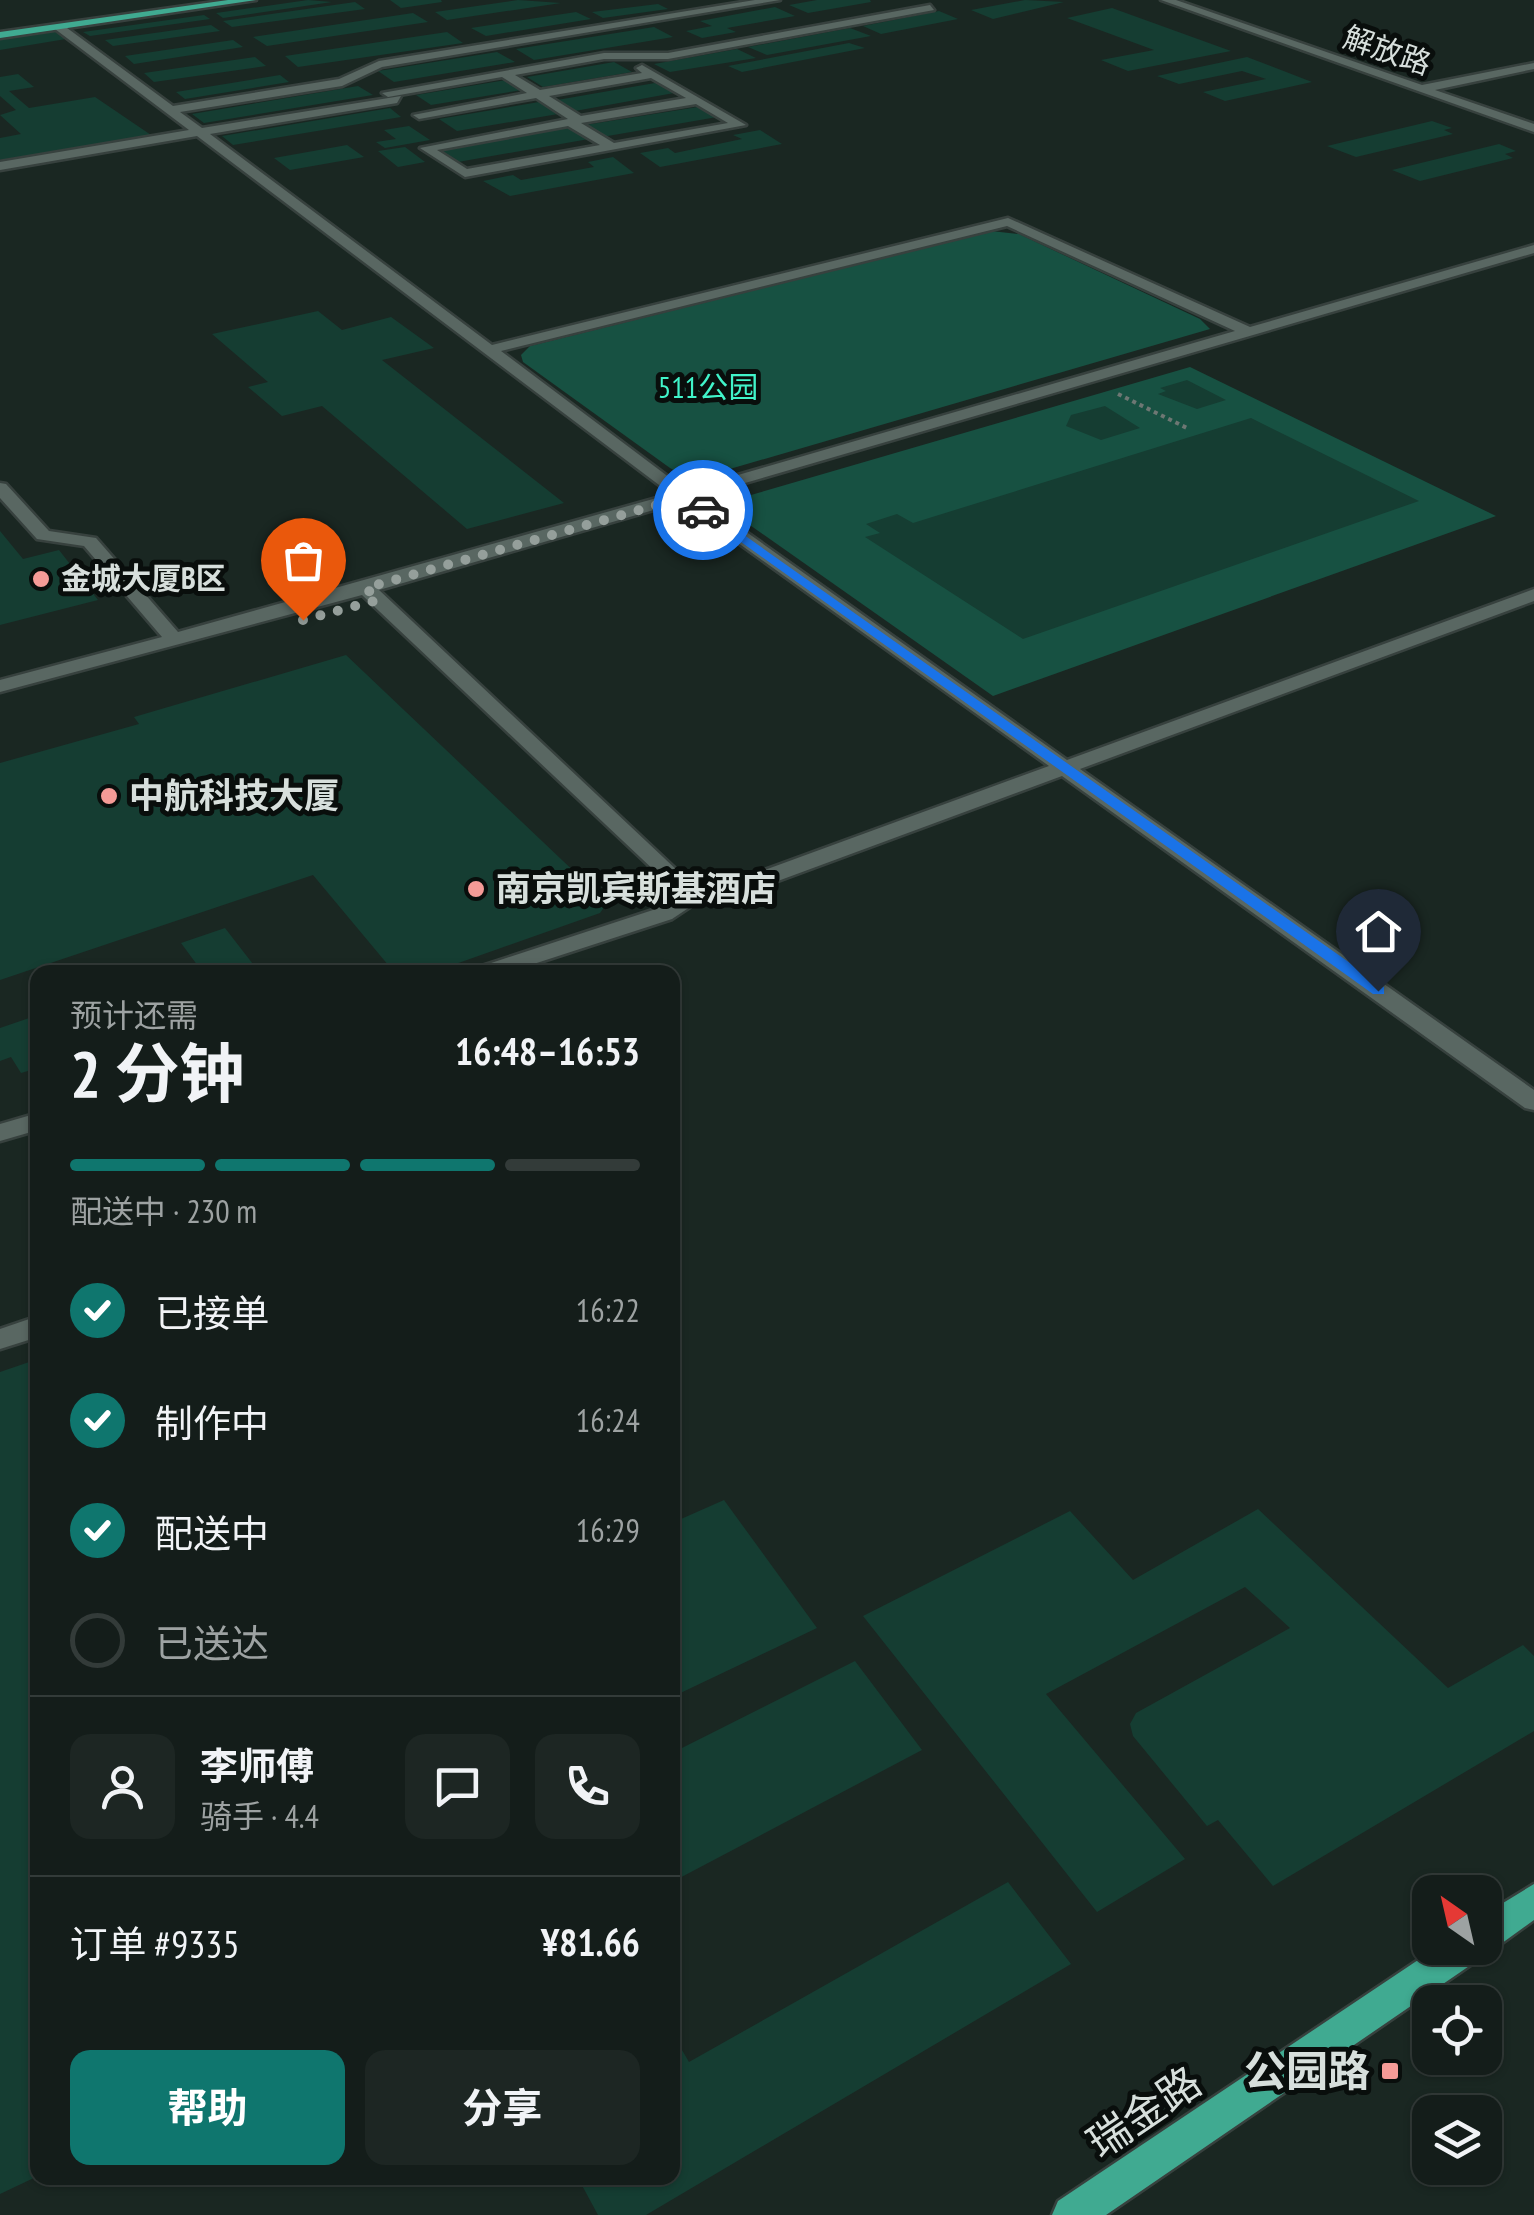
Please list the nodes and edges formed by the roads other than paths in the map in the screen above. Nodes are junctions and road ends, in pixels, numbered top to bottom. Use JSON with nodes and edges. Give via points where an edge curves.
{"nodes":[{"id":1,"x":208,"y":0,"type":"edge"},
{"id":2,"x":251,"y":0,"type":"edge"},
{"id":3,"x":775,"y":0,"type":"edge"},
{"id":4,"x":1166,"y":0,"type":"edge"},
{"id":5,"x":930,"y":8,"type":"dead end"},
{"id":6,"x":60,"y":27,"type":"junction"},
{"id":7,"x":0,"y":32,"type":"edge"},
{"id":8,"x":620,"y":54,"type":"junction"},
{"id":9,"x":1534,"y":66,"type":"edge"},
{"id":10,"x":359,"y":73,"type":"junction"},
{"id":11,"x":504,"y":73,"type":"junction"},
{"id":12,"x":653,"y":74,"type":"junction"},
{"id":13,"x":1420,"y":89,"type":"junction"},
{"id":14,"x":392,"y":96,"type":"junction"},
{"id":15,"x":698,"y":100,"type":"junction"},
{"id":16,"x":167,"y":111,"type":"junction"},
{"id":17,"x":419,"y":115,"type":"junction"},
{"id":18,"x":575,"y":121,"type":"junction"},
{"id":19,"x":432,"y":124,"type":"dead end"},
{"id":20,"x":1534,"y":128,"type":"edge"},
{"id":21,"x":196,"y":133,"type":"junction"},
{"id":22,"x":445,"y":133,"type":"dead end"},
{"id":23,"x":458,"y":142,"type":"junction"},
{"id":24,"x":612,"y":147,"type":"junction"},
{"id":25,"x":0,"y":166,"type":"edge"},
{"id":26,"x":1534,"y":249,"type":"edge"},
{"id":27,"x":1247,"y":332,"type":"junction"},
{"id":28,"x":488,"y":350,"type":"junction"},
{"id":29,"x":0,"y":488,"type":"edge"},
{"id":30,"x":685,"y":497,"type":"junction"},
{"id":31,"x":372,"y":594,"type":"junction"},
{"id":32,"x":1534,"y":595,"type":"edge"},
{"id":33,"x":174,"y":640,"type":"junction"},
{"id":34,"x":0,"y":686,"type":"edge"},
{"id":35,"x":0,"y":703,"type":"edge"},
{"id":36,"x":1067,"y":769,"type":"junction"},
{"id":37,"x":758,"y":880,"type":"dead end"},
{"id":38,"x":508,"y":965,"type":"edge"},
{"id":39,"x":1534,"y":1102,"type":"edge"},
{"id":40,"x":30,"y":1124,"type":"edge"},
{"id":41,"x":0,"y":1133,"type":"edge"},
{"id":42,"x":30,"y":1329,"type":"edge"},
{"id":43,"x":0,"y":1338,"type":"edge"},
{"id":44,"x":1534,"y":1900,"type":"edge"},
{"id":45,"x":1502,"y":1922,"type":"edge"},
{"id":46,"x":1440,"y":1965,"type":"edge"},
{"id":47,"x":1072,"y":2215,"type":"edge"}],
"edges":[{"from":1,"to":7,"type":"main road"},
{"from":2,"to":6,"type":"main road"},
{"from":3,"to":10,"type":"street","via":[[380,64]]},
{"from":4,"to":13,"type":"street","name":"解放路"},
{"from":5,"to":8,"type":"street","via":[[668,56]]},
{"from":6,"to":7,"type":"main road"},
{"from":6,"to":16,"type":"street"},
{"from":8,"to":11,"type":"street"},
{"from":8,"to":12,"type":"street"},
{"from":9,"to":13,"type":"street"},
{"from":10,"to":14,"type":"street"},
{"from":10,"to":16,"type":"street","via":[[342,82]]},
{"from":11,"to":14,"type":"street"},
{"from":11,"to":18,"type":"street"},
{"from":12,"to":15,"type":"street"},
{"from":12,"to":17,"type":"street"},
{"from":13,"to":20,"type":"street","name":"解放路"},
{"from":14,"to":17,"type":"street"},
{"from":14,"to":21,"type":"street"},
{"from":15,"to":18,"type":"street"},
{"from":15,"to":24,"type":"street","via":[[740,125]]},
{"from":16,"to":21,"type":"street"},
{"from":17,"to":19,"type":"street"},
{"from":18,"to":23,"type":"street"},
{"from":18,"to":24,"type":"street"},
{"from":21,"to":25,"type":"street"},
{"from":21,"to":28,"type":"street"},
{"from":22,"to":23,"type":"street"},
{"from":23,"to":24,"type":"street","via":[[426,148],[465,173]]},
{"from":26,"to":27,"type":"street"},
{"from":27,"to":28,"type":"street","via":[[1008,222]]},
{"from":27,"to":30,"type":"street"},
{"from":28,"to":30,"type":"street"},
{"from":29,"to":33,"type":"street","via":[[43,535],[80,538],[98,550]]},
{"from":30,"to":31,"type":"street"},
{"from":30,"to":36,"type":"street"},
{"from":31,"to":33,"type":"street"},
{"from":31,"to":35,"type":"street"},
{"from":31,"to":38,"type":"street","via":[[686,889],[682,902],[664,914]]},
{"from":32,"to":36,"type":"street"},
{"from":33,"to":34,"type":"street"},
{"from":36,"to":37,"type":"street"},
{"from":36,"to":39,"type":"street"},
{"from":40,"to":41,"type":"street"},
{"from":42,"to":43,"type":"street"},
{"from":44,"to":45,"type":"main road"},
{"from":46,"to":47,"type":"main road"}]}
